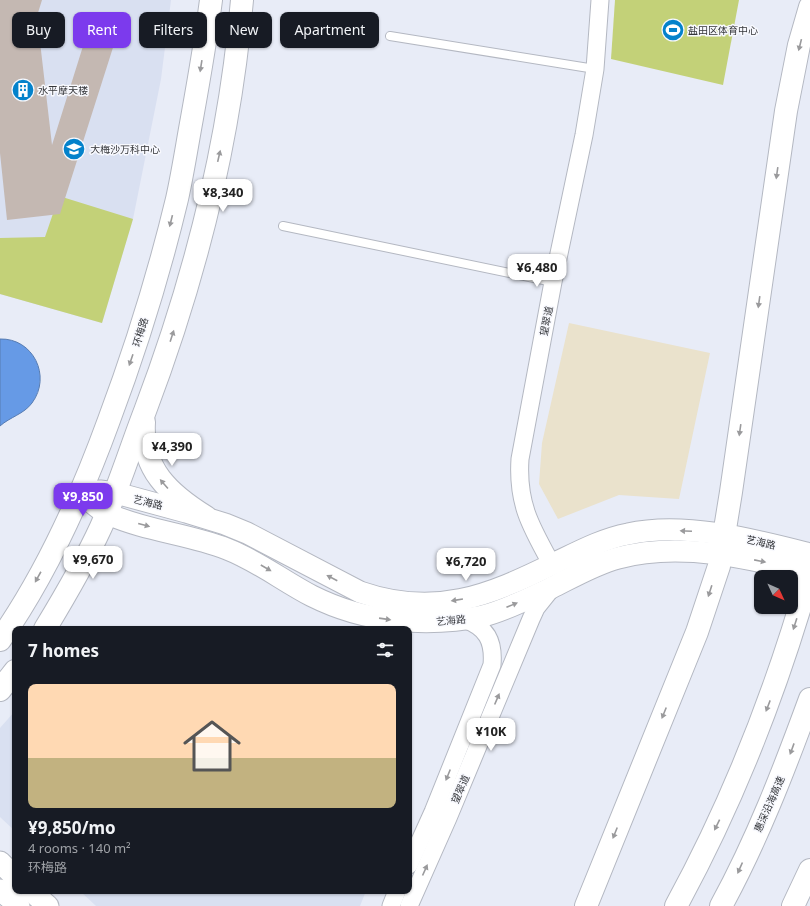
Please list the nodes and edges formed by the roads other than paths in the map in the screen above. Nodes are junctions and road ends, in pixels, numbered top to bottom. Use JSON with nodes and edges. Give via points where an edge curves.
{"nodes":[{"id":1,"x":211,"y":0,"type":"edge"},
{"id":2,"x":242,"y":0,"type":"edge"},
{"id":3,"x":600,"y":0,"type":"edge"},
{"id":4,"x":810,"y":7,"type":"edge"},
{"id":5,"x":390,"y":36,"type":"dead end"},
{"id":6,"x":595,"y":69,"type":"junction"},
{"id":7,"x":282,"y":226,"type":"dead end"},
{"id":8,"x":553,"y":282,"type":"junction"},
{"id":9,"x":144,"y":412,"type":"junction"},
{"id":10,"x":81,"y":492,"type":"junction"},
{"id":11,"x":116,"y":493,"type":"junction"},
{"id":12,"x":107,"y":514,"type":"junction"},
{"id":13,"x":206,"y":517,"type":"junction"},
{"id":14,"x":723,"y":544,"type":"junction"},
{"id":15,"x":810,"y":554,"type":"edge"},
{"id":16,"x":552,"y":565,"type":"junction"},
{"id":17,"x":810,"y":573,"type":"edge"},
{"id":18,"x":553,"y":586,"type":"junction"},
{"id":19,"x":463,"y":619,"type":"junction"},
{"id":20,"x":47,"y":626,"type":"edge"},
{"id":21,"x":0,"y":640,"type":"edge"},
{"id":22,"x":12,"y":675,"type":"edge"},
{"id":23,"x":0,"y":690,"type":"edge"},
{"id":24,"x":810,"y":700,"type":"edge"},
{"id":25,"x":412,"y":858,"type":"edge"},
{"id":26,"x":0,"y":862,"type":"edge"},
{"id":27,"x":810,"y":870,"type":"edge"},
{"id":28,"x":12,"y":874,"type":"edge"},
{"id":29,"x":0,"y":890,"type":"edge"},
{"id":30,"x":34,"y":894,"type":"edge"},
{"id":31,"x":396,"y":894,"type":"edge"},
{"id":32,"x":19,"y":906,"type":"edge"},
{"id":33,"x":48,"y":906,"type":"edge"},
{"id":34,"x":390,"y":906,"type":"edge"},
{"id":35,"x":409,"y":906,"type":"edge"},
{"id":36,"x":586,"y":906,"type":"edge"},
{"id":37,"x":676,"y":906,"type":"edge"},
{"id":38,"x":721,"y":906,"type":"edge"},
{"id":39,"x":793,"y":906,"type":"edge"}],
"edges":[{"from":1,"to":10,"type":"main road","name":"环梅路","one_way":true,"via":[[179,189],[156,279],[120,391]]},
{"from":9,"to":2,"type":"main road","one_way":true,"via":[[179,316],[209,201],[223,138]]},
{"from":3,"to":6,"type":"street","name":"望翠道"},
{"from":4,"to":14,"type":"main road","one_way":true,"via":[[799,45],[786,111]]},
{"from":5,"to":6,"type":"lane"},
{"from":6,"to":8,"type":"street","name":"望翠道"},
{"from":7,"to":8,"type":"lane"},
{"from":8,"to":16,"type":"street","name":"望翠道","via":[[519,474],[525,511]]},
{"from":9,"to":11,"type":"main road"},
{"from":13,"to":9,"type":"main road","one_way":true,"via":[[163,484],[153,468],[143,433]]},
{"from":10,"to":11,"type":"street","name":"艺海路"},
{"from":10,"to":12,"type":"street","name":"艺海路","via":[[94,506]]},
{"from":10,"to":21,"type":"main road","name":"环梅路","one_way":true,"via":[[50,557]]},
{"from":11,"to":12,"type":"main road"},
{"from":11,"to":13,"type":"street","name":"艺海路"},
{"from":12,"to":19,"type":"street","name":"艺海路","one_way":true,"via":[[228,549],[266,567],[315,597],[357,614],[411,621]]},
{"from":12,"to":20,"type":"main road","via":[[72,584]]},
{"from":16,"to":13,"type":"street","name":"艺海路","one_way":true,"via":[[480,596],[444,602],[406,602],[360,592],[247,533]]},
{"from":14,"to":15,"type":"street","name":"艺海路","via":[[762,542]]},
{"from":14,"to":16,"type":"street","name":"艺海路","one_way":true,"via":[[674,530],[628,534],[600,542]]},
{"from":14,"to":17,"type":"street","name":"艺海路","one_way":true,"via":[[769,562]]},
{"from":14,"to":18,"type":"street","name":"艺海路","via":[[630,555],[593,567]]},
{"from":14,"to":36,"type":"main road","one_way":true,"via":[[697,632]]},
{"from":17,"to":37,"type":"main road","one_way":true,"via":[[770,702],[736,784]]},
{"from":19,"to":18,"type":"street","name":"艺海路","one_way":true,"via":[[497,611]]},
{"from":35,"to":18,"type":"street","name":"望翠道","one_way":true,"via":[[531,619]]},
{"from":19,"to":25,"type":"street","name":"望翠道","one_way":true,"via":[[474,623],[486,634],[491,643],[492,665]]},
{"from":22,"to":23,"type":"main road"},
{"from":24,"to":38,"type":"main road","name":"惠深沿海高速","one_way":true,"via":[[781,778]]},
{"from":26,"to":28,"type":"street"},
{"from":27,"to":39,"type":"main road"},
{"from":29,"to":32,"type":"street"},
{"from":30,"to":33,"type":"street"},
{"from":31,"to":34,"type":"street"}]}
